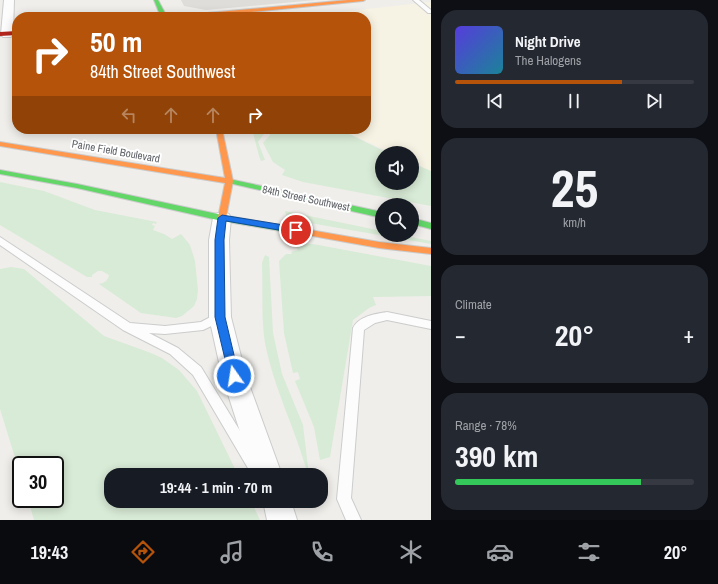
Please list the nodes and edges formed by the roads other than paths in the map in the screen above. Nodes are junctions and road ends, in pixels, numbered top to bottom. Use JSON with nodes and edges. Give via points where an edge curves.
{"nodes":[{"id":1,"x":9,"y":0,"type":"edge"},
{"id":2,"x":156,"y":0,"type":"edge"},
{"id":3,"x":363,"y":0,"type":"edge"},
{"id":4,"x":416,"y":0,"type":"edge"},
{"id":5,"x":162,"y":12,"type":"edge"},
{"id":6,"x":237,"y":12,"type":"edge"},
{"id":7,"x":430,"y":12,"type":"edge"},
{"id":8,"x":8,"y":34,"type":"edge"},
{"id":9,"x":220,"y":134,"type":"edge"},
{"id":10,"x":0,"y":144,"type":"edge"},
{"id":11,"x":0,"y":172,"type":"edge"},
{"id":12,"x":229,"y":181,"type":"junction"},
{"id":13,"x":375,"y":213,"type":"edge"},
{"id":14,"x":222,"y":218,"type":"junction"},
{"id":15,"x":419,"y":223,"type":"edge"},
{"id":16,"x":431,"y":226,"type":"edge"},
{"id":17,"x":3,"y":246,"type":"edge"},
{"id":18,"x":431,"y":251,"type":"edge"},
{"id":19,"x":220,"y":317,"type":"junction"},
{"id":20,"x":431,"y":325,"type":"edge"},
{"id":21,"x":127,"y":326,"type":"junction"},
{"id":22,"x":256,"y":468,"type":"edge"},
{"id":23,"x":266,"y":468,"type":"edge"},
{"id":24,"x":354,"y":520,"type":"edge"}],
"edges":[{"from":1,"to":8,"type":"street"},
{"from":2,"to":5,"type":"main road"},
{"from":3,"to":6,"type":"main road"},
{"from":4,"to":7,"type":"lane"},
{"from":9,"to":12,"type":"main road"},
{"from":10,"to":12,"type":"main road","name":"Paine Field Boulevard"},
{"from":11,"to":14,"type":"main road"},
{"from":12,"to":13,"type":"main road","name":"84th Street Southwest"},
{"from":12,"to":14,"type":"main road"},
{"from":14,"to":18,"type":"main road","via":[[379,245]]},
{"from":14,"to":19,"type":"street","via":[[219,240]]},
{"from":15,"to":16,"type":"main road"},
{"from":17,"to":21,"type":"lane"},
{"from":19,"to":21,"type":"lane","via":[[203,326],[165,330]]},
{"from":19,"to":23,"type":"street","via":[[234,376]]},
{"from":20,"to":24,"type":"lane","via":[[387,316],[372,319],[359,328],[344,499]]},
{"from":21,"to":22,"type":"lane","via":[[174,351],[197,371]]}]}
